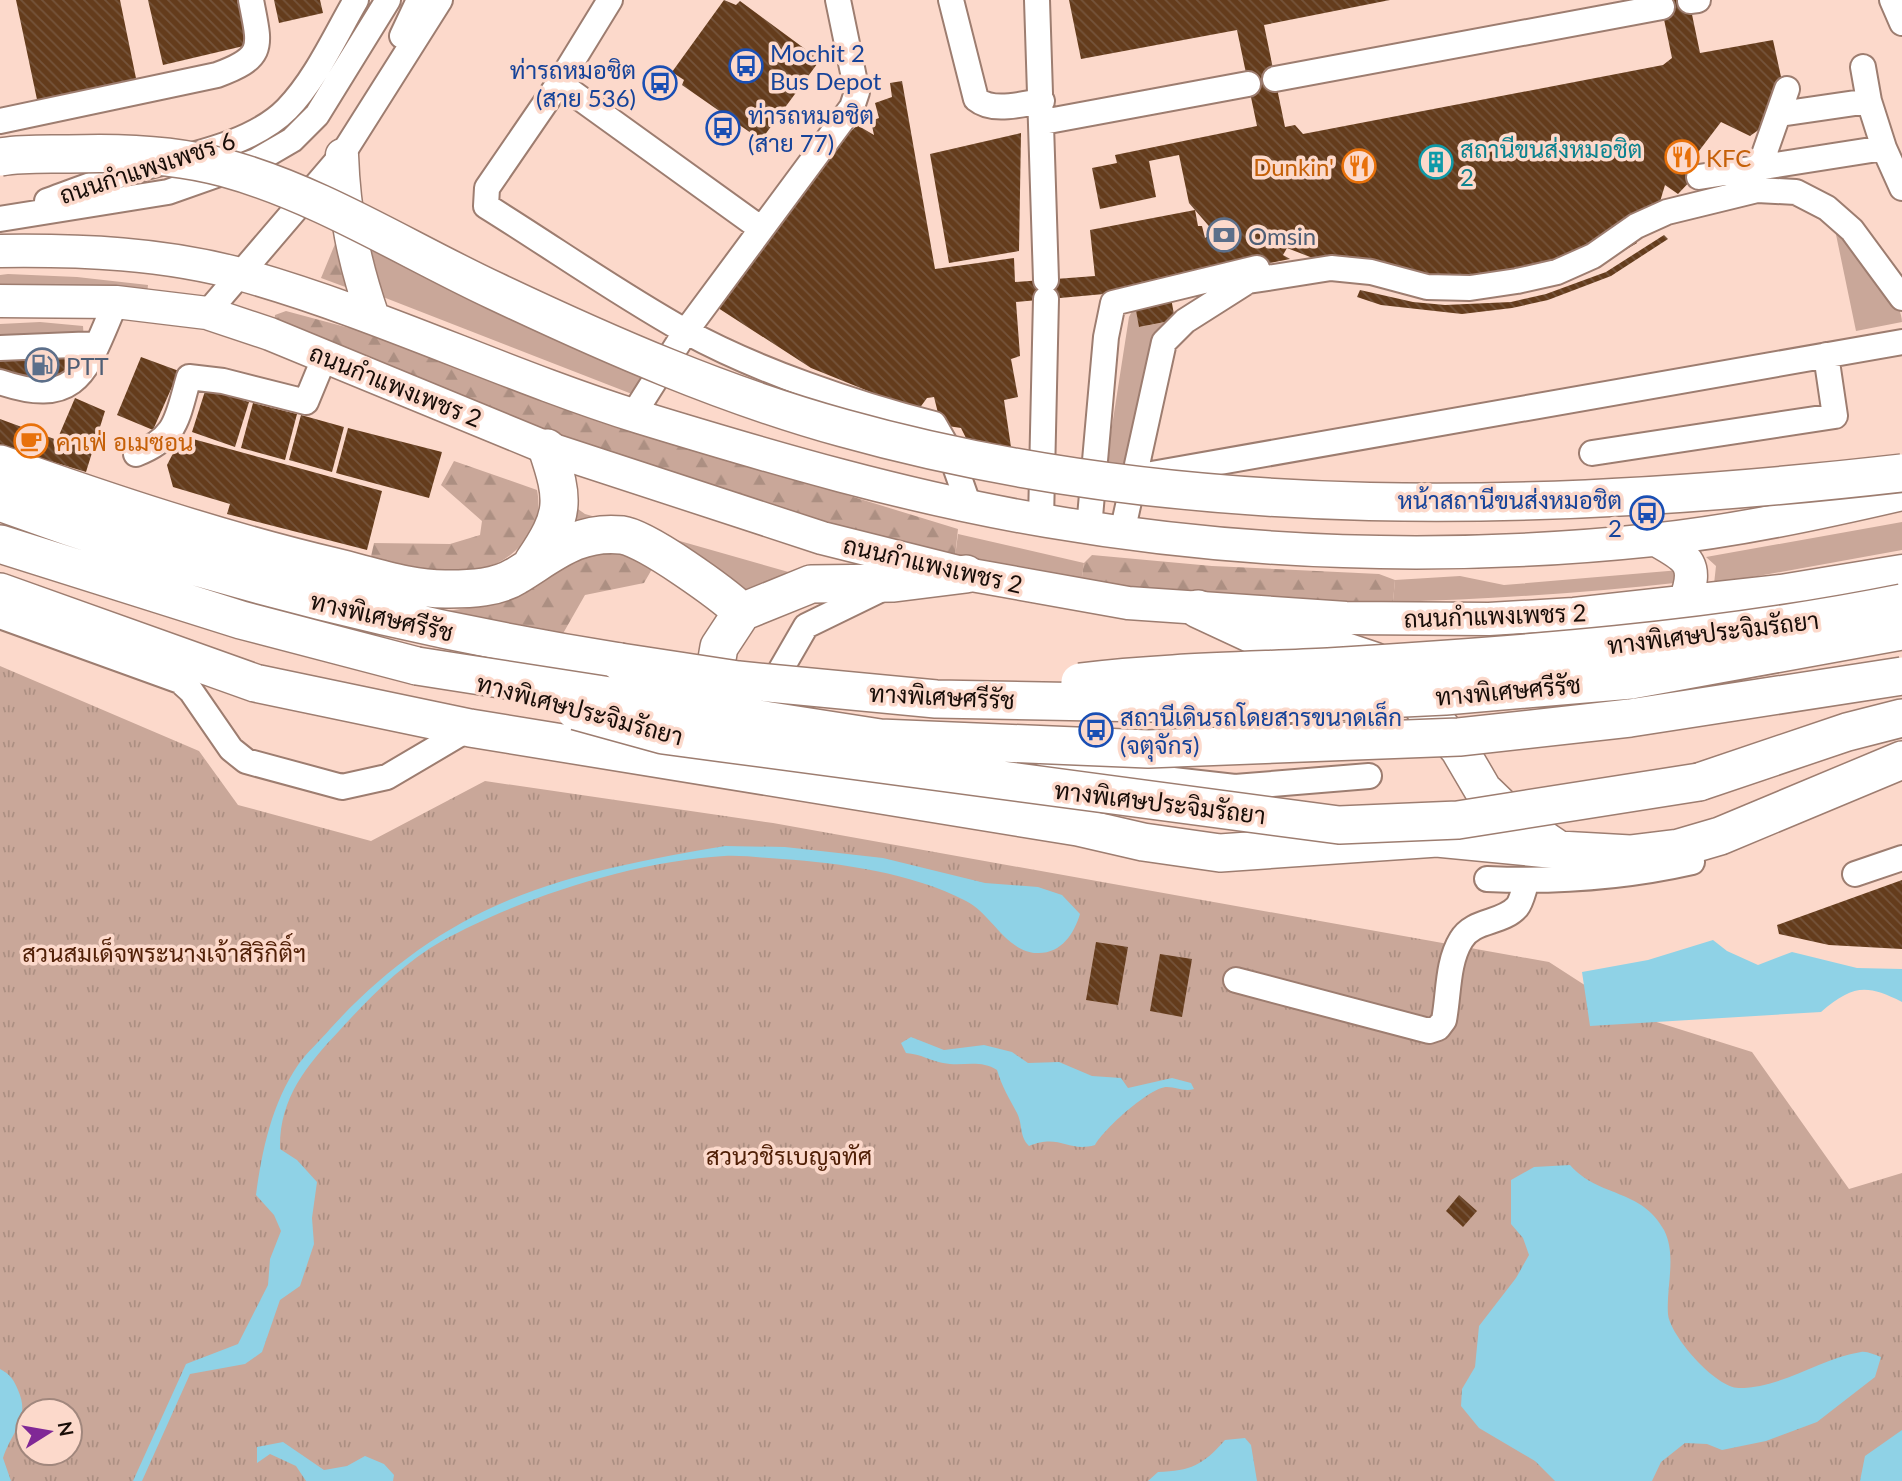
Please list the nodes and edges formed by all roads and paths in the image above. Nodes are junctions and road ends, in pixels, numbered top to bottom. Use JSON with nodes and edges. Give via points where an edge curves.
{"nodes":[{"id":1,"x":251,"y":0,"type":"edge"},
{"id":2,"x":356,"y":0,"type":"edge"},
{"id":3,"x":388,"y":0,"type":"edge"},
{"id":4,"x":419,"y":0,"type":"edge"},
{"id":5,"x":440,"y":0,"type":"edge"},
{"id":6,"x":610,"y":0,"type":"edge"},
{"id":7,"x":838,"y":0,"type":"edge"},
{"id":8,"x":951,"y":0,"type":"edge"},
{"id":9,"x":1037,"y":0,"type":"edge"},
{"id":10,"x":1892,"y":0,"type":"edge"},
{"id":11,"x":1662,"y":7,"type":"dead end"},
{"id":12,"x":1902,"y":23,"type":"edge"},
{"id":13,"x":1863,"y":67,"type":"dead end"},
{"id":14,"x":1275,"y":79,"type":"dead end"},
{"id":15,"x":559,"y":83,"type":"junction"},
{"id":16,"x":1248,"y":84,"type":"dead end"},
{"id":17,"x":1787,"y":89,"type":"dead end"},
{"id":18,"x":384,"y":90,"type":"junction"},
{"id":19,"x":1869,"y":102,"type":"junction"},
{"id":20,"x":1042,"y":112,"type":"junction"},
{"id":21,"x":1780,"y":114,"type":"junction"},
{"id":22,"x":0,"y":121,"type":"edge"},
{"id":23,"x":1884,"y":148,"type":"junction"},
{"id":24,"x":342,"y":155,"type":"junction"},
{"id":25,"x":0,"y":157,"type":"edge"},
{"id":26,"x":1760,"y":166,"type":"junction"},
{"id":27,"x":1699,"y":177,"type":"dead end"},
{"id":28,"x":1902,"y":188,"type":"edge"},
{"id":29,"x":0,"y":218,"type":"edge"},
{"id":30,"x":760,"y":228,"type":"junction"},
{"id":31,"x":0,"y":250,"type":"edge"},
{"id":32,"x":1306,"y":260,"type":"dead end"},
{"id":33,"x":239,"y":274,"type":"junction"},
{"id":34,"x":1902,"y":298,"type":"edge"},
{"id":35,"x":0,"y":301,"type":"edge"},
{"id":36,"x":116,"y":302,"type":"junction"},
{"id":37,"x":207,"y":313,"type":"junction"},
{"id":38,"x":373,"y":317,"type":"junction"},
{"id":39,"x":686,"y":331,"type":"junction"},
{"id":40,"x":1902,"y":342,"type":"edge"},
{"id":41,"x":97,"y":344,"type":"junction"},
{"id":42,"x":0,"y":348,"type":"edge"},
{"id":43,"x":1826,"y":355,"type":"junction"},
{"id":44,"x":325,"y":356,"type":"junction"},
{"id":45,"x":0,"y":382,"type":"edge"},
{"id":46,"x":634,"y":415,"type":"junction"},
{"id":47,"x":547,"y":448,"type":"junction"},
{"id":48,"x":1592,"y":453,"type":"dead end"},
{"id":49,"x":136,"y":454,"type":"dead end"},
{"id":50,"x":0,"y":464,"type":"edge"},
{"id":51,"x":1902,"y":473,"type":"edge"},
{"id":52,"x":1132,"y":478,"type":"junction"},
{"id":53,"x":1902,"y":494,"type":"edge"},
{"id":54,"x":0,"y":502,"type":"edge"},
{"id":55,"x":968,"y":506,"type":"junction"},
{"id":56,"x":1041,"y":520,"type":"junction"},
{"id":57,"x":1089,"y":528,"type":"junction"},
{"id":58,"x":1122,"y":533,"type":"junction"},
{"id":59,"x":1656,"y":540,"type":"junction"},
{"id":60,"x":0,"y":544,"type":"edge"},
{"id":61,"x":533,"y":563,"type":"junction"},
{"id":62,"x":1902,"y":571,"type":"edge"},
{"id":63,"x":966,"y":574,"type":"junction"},
{"id":64,"x":894,"y":583,"type":"junction"},
{"id":65,"x":0,"y":592,"type":"edge"},
{"id":66,"x":1685,"y":601,"type":"junction"},
{"id":67,"x":1902,"y":603,"type":"edge"},
{"id":68,"x":1198,"y":609,"type":"junction"},
{"id":69,"x":742,"y":612,"type":"junction"},
{"id":70,"x":0,"y":616,"type":"edge"},
{"id":71,"x":1902,"y":631,"type":"edge"},
{"id":72,"x":417,"y":666,"type":"junction"},
{"id":73,"x":1902,"y":676,"type":"edge"},
{"id":74,"x":936,"y":699,"type":"junction"},
{"id":75,"x":1902,"y":718,"type":"edge"},
{"id":76,"x":778,"y":727,"type":"junction"},
{"id":77,"x":470,"y":728,"type":"junction"},
{"id":78,"x":1902,"y":760,"type":"edge"},
{"id":79,"x":708,"y":764,"type":"junction"},
{"id":80,"x":759,"y":773,"type":"junction"},
{"id":81,"x":1369,"y":776,"type":"dead end"},
{"id":82,"x":1902,"y":779,"type":"edge"},
{"id":83,"x":1559,"y":850,"type":"junction"},
{"id":84,"x":1902,"y":858,"type":"edge"},
{"id":85,"x":1855,"y":874,"type":"dead end"},
{"id":86,"x":1487,"y":879,"type":"dead end"},
{"id":87,"x":1527,"y":881,"type":"junction"},
{"id":88,"x":1236,"y":980,"type":"dead end"}],
"edges":[{"from":1,"to":22,"type":"street","via":[[259,41],[243,65],[217,75]]},
{"from":2,"to":29,"type":"street","name":"ถนนกำแพงเพชร 6","via":[[310,79],[286,110],[264,125],[226,145],[136,170]]},
{"from":3,"to":29,"type":"street","name":"ถนนกำแพงเพชร 6","via":[[317,115],[292,140],[256,161],[168,192]]},
{"from":4,"to":18,"type":"street","via":[[395,52]]},
{"from":5,"to":18,"type":"street"},
{"from":6,"to":15,"type":"street"},
{"from":7,"to":30,"type":"street","via":[[857,92],[852,107]]},
{"from":8,"to":20,"type":"street","via":[[976,99],[983,105]]},
{"from":9,"to":20,"type":"street"},
{"from":10,"to":12,"type":"street"},
{"from":11,"to":14,"type":"street"},
{"from":13,"to":19,"type":"street"},
{"from":15,"to":30,"type":"street"},
{"from":15,"to":39,"type":"street","via":[[487,188],[486,206]]},
{"from":16,"to":20,"type":"street"},
{"from":17,"to":21,"type":"street"},
{"from":18,"to":24,"type":"street"},
{"from":19,"to":21,"type":"street"},
{"from":19,"to":23,"type":"street"},
{"from":20,"to":56,"type":"street","via":[[1046,289]]},
{"from":21,"to":26,"type":"street"},
{"from":23,"to":26,"type":"street"},
{"from":23,"to":28,"type":"street"},
{"from":24,"to":33,"type":"street"},
{"from":24,"to":38,"type":"main road","via":[[349,239]]},
{"from":25,"to":51,"type":"highway","bridge":true,"via":[[125,152],[223,167],[292,192],[608,343],[721,388],[843,428],[1066,474],[1235,495],[1365,502],[1615,497]]},
{"from":26,"to":27,"type":"street"},
{"from":30,"to":39,"type":"street"},
{"from":31,"to":33,"type":"main road","via":[[76,250]]},
{"from":32,"to":57,"type":"street","via":[[1113,303],[1105,337]]},
{"from":33,"to":37,"type":"street"},
{"from":33,"to":38,"type":"main road"},
{"from":34,"to":52,"type":"street","via":[[1852,230],[1827,208],[1796,192],[1756,190],[1667,212],[1636,226],[1592,256],[1557,272],[1517,281],[1470,288],[1427,287],[1371,272],[1331,268],[1248,281],[1185,321],[1164,342]]},
{"from":35,"to":36,"type":"main road","name":"ถนนกำแพงเพชร 2"},
{"from":36,"to":37,"type":"main road","name":"ถนนกำแพงเพชร 2"},
{"from":36,"to":41,"type":"street"},
{"from":37,"to":44,"type":"main road","name":"ถนนกำแพงเพชร 2"},
{"from":38,"to":46,"type":"main road"},
{"from":39,"to":46,"type":"street"},
{"from":39,"to":55,"type":"street","via":[[881,411],[934,424],[950,452]]},
{"from":40,"to":43,"type":"street"},
{"from":41,"to":42,"type":"street"},
{"from":41,"to":45,"type":"street","via":[[82,374],[69,386],[48,392]]},
{"from":43,"to":48,"type":"street","via":[[1835,416]]},
{"from":43,"to":52,"type":"street"},
{"from":44,"to":47,"type":"main road","name":"ถนนกำแพงเพชร 2"},
{"from":44,"to":49,"type":"street","via":[[306,402],[189,377],[175,424],[160,445]]},
{"from":46,"to":55,"type":"main road","via":[[840,475]]},
{"from":47,"to":61,"type":"highway","via":[[560,486],[559,515]]},
{"from":47,"to":63,"type":"main road","name":"ถนนกำแพงเพชร 2","via":[[822,538]]},
{"from":50,"to":61,"type":"highway","via":[[253,547],[408,585],[482,588],[515,577]]},
{"from":52,"to":58,"type":"street"},
{"from":53,"to":59,"type":"main road"},
{"from":54,"to":74,"type":"highway","name":"ทางพิเศษศรีรัช","bridge":true,"via":[[155,557],[346,610],[495,642],[738,680]]},
{"from":55,"to":56,"type":"main road"},
{"from":56,"to":57,"type":"main road"},
{"from":57,"to":58,"type":"main road"},
{"from":58,"to":59,"type":"main road","via":[[1307,549],[1445,552]]},
{"from":59,"to":66,"type":"main road","via":[[1684,555],[1690,565],[1691,584]]},
{"from":60,"to":72,"type":"highway","name":"ทางพิเศษศรีรัช","via":[[241,620]]},
{"from":61,"to":69,"type":"highway","via":[[561,546],[596,536],[625,535],[720,592]]},
{"from":62,"to":66,"type":"main road","name":"ถนนกำแพงเพชร 2"},
{"from":63,"to":64,"type":"highway"},
{"from":63,"to":68,"type":"main road","name":"ถนนกำแพงเพชร 2","via":[[1128,603]]},
{"from":64,"to":69,"type":"highway","via":[[811,584]]},
{"from":64,"to":76,"type":"street","via":[[806,626],[780,671]]},
{"from":65,"to":77,"type":"highway","via":[[255,683]]},
{"from":66,"to":68,"type":"main road","name":"ถนนกำแพงเพชร 2","via":[[1574,614],[1413,620]]},
{"from":67,"to":74,"type":"highway","name":"ทางพิเศษประจิมรัถยา","bridge":true,"via":[[1836,616],[1552,652],[1193,671]]},
{"from":68,"to":83,"type":"highway","via":[[1269,642],[1344,652],[1374,661],[1413,695],[1459,749],[1483,790],[1513,819]]},
{"from":69,"to":79,"type":"highway","via":[[719,648],[703,737]]},
{"from":70,"to":77,"type":"street","via":[[180,681],[231,749],[246,761],[342,787],[387,777]]},
{"from":71,"to":74,"type":"highway","name":"ทางพิเศษศรีรัช","bridge":true,"via":[[1631,680],[1445,696],[1258,705]]},
{"from":72,"to":73,"type":"highway","name":"ทางพิเศษศรีรัช","bridge":true,"via":[[880,738],[1147,749],[1459,737],[1630,719]]},
{"from":72,"to":75,"type":"highway","name":"ทางพิเศษประจิมรัถยา","bridge":true,"via":[[663,735],[1339,825],[1458,820],[1699,782]]},
{"from":76,"to":80,"type":"street","via":[[775,758]]},
{"from":76,"to":81,"type":"street","via":[[986,759],[1235,787]]},
{"from":77,"to":79,"type":"highway"},
{"from":78,"to":83,"type":"highway","via":[[1679,849],[1630,854]]},
{"from":79,"to":80,"type":"highway"},
{"from":80,"to":83,"type":"highway","via":[[1220,852],[1437,838]]},
{"from":82,"to":87,"type":"street","via":[[1692,862],[1652,871]]},
{"from":84,"to":85,"type":"street"},
{"from":86,"to":87,"type":"street"},
{"from":87,"to":88,"type":"street","via":[[1518,906],[1462,938],[1453,958],[1444,1020],[1438,1028],[1429,1031]]}]}
